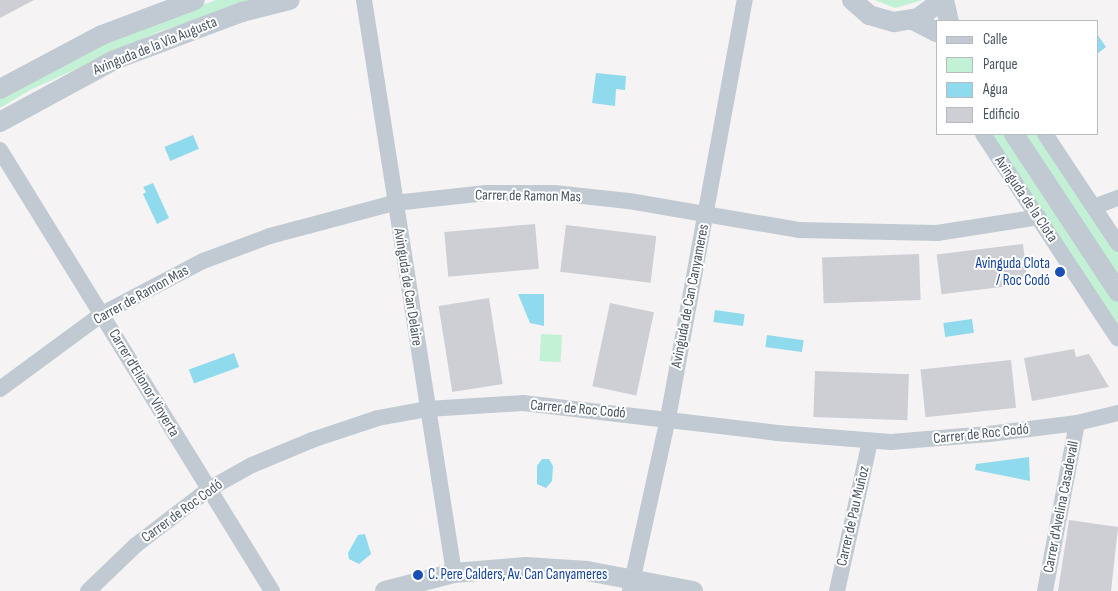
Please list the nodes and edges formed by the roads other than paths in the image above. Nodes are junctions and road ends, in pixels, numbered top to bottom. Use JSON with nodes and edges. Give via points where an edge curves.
{"nodes":[{"id":1,"x":195,"y":0,"type":"edge"},
{"id":2,"x":290,"y":0,"type":"edge"},
{"id":3,"x":364,"y":0,"type":"edge"},
{"id":4,"x":746,"y":0,"type":"edge"},
{"id":5,"x":852,"y":0,"type":"edge"},
{"id":6,"x":943,"y":0,"type":"edge"},
{"id":7,"x":913,"y":20,"type":"junction"},
{"id":8,"x":950,"y":20,"type":"edge"},
{"id":9,"x":936,"y":32,"type":"edge"},
{"id":10,"x":0,"y":89,"type":"edge"},
{"id":11,"x":0,"y":122,"type":"edge"},
{"id":12,"x":984,"y":135,"type":"edge"},
{"id":13,"x":1015,"y":135,"type":"edge"},
{"id":14,"x":1046,"y":135,"type":"edge"},
{"id":15,"x":0,"y":150,"type":"edge"},
{"id":16,"x":1118,"y":198,"type":"edge"},
{"id":17,"x":394,"y":203,"type":"junction"},
{"id":18,"x":1094,"y":207,"type":"junction"},
{"id":19,"x":706,"y":214,"type":"junction"},
{"id":20,"x":1039,"y":217,"type":"junction"},
{"id":21,"x":1118,"y":244,"type":"edge"},
{"id":22,"x":1118,"y":292,"type":"edge"},
{"id":23,"x":102,"y":314,"type":"junction"},
{"id":24,"x":1118,"y":339,"type":"edge"},
{"id":25,"x":0,"y":389,"type":"edge"},
{"id":26,"x":428,"y":408,"type":"junction"},
{"id":27,"x":1118,"y":413,"type":"edge"},
{"id":28,"x":668,"y":418,"type":"junction"},
{"id":29,"x":1077,"y":423,"type":"junction"},
{"id":30,"x":870,"y":441,"type":"junction"},
{"id":31,"x":209,"y":489,"type":"junction"},
{"id":32,"x":454,"y":573,"type":"junction"},
{"id":33,"x":631,"y":585,"type":"edge"},
{"id":34,"x":88,"y":591,"type":"edge"},
{"id":35,"x":272,"y":591,"type":"edge"},
{"id":36,"x":385,"y":591,"type":"edge"},
{"id":37,"x":693,"y":591,"type":"edge"},
{"id":38,"x":837,"y":591,"type":"edge"},
{"id":39,"x":1045,"y":591,"type":"edge"}],
"edges":[{"from":1,"to":10,"type":"street","name":"Avinguda de la Via Augusta","via":[[102,35]]},
{"from":2,"to":11,"type":"street","name":"Avinguda de la Via Augusta","via":[[242,12],[114,60]]},
{"from":3,"to":17,"type":"street","name":"Avinguda de Can Delaire"},
{"from":4,"to":19,"type":"street","name":"Avinguda de Can Canyameres"},
{"from":5,"to":7,"type":"street","via":[[863,11],[881,20]]},
{"from":6,"to":7,"type":"street","via":[[932,11]]},
{"from":6,"to":8,"type":"street"},
{"from":7,"to":9,"type":"street"},
{"from":12,"to":20,"type":"street","name":"Avinguda de la Clota"},
{"from":13,"to":22,"type":"street","name":"Avinguda de la Clota"},
{"from":14,"to":18,"type":"street"},
{"from":15,"to":23,"type":"street","name":"Carrer d'Elionor Vinyerta"},
{"from":16,"to":18,"type":"street"},
{"from":17,"to":19,"type":"street","name":"Carrer de Ramon Mas","via":[[486,193],[554,193]]},
{"from":17,"to":23,"type":"street","name":"Carrer de Ramon Mas","via":[[330,218],[203,261]]},
{"from":17,"to":26,"type":"street","name":"Avinguda de Can Delaire"},
{"from":18,"to":21,"type":"street"},
{"from":19,"to":20,"type":"street","name":"Carrer de Ramon Mas","via":[[799,230],[937,233]]},
{"from":19,"to":28,"type":"street","name":"Avinguda de Can Canyameres"},
{"from":20,"to":24,"type":"street","name":"Avinguda de la Clota"},
{"from":23,"to":25,"type":"street","name":"Carrer de Ramon Mas"},
{"from":23,"to":31,"type":"street","name":"Carrer d'Elionor Vinyerta"},
{"from":26,"to":28,"type":"street","name":"Carrer de Roc Codó","via":[[523,403]]},
{"from":26,"to":31,"type":"street","name":"Carrer de Roc Codó","via":[[378,418],[312,440],[252,465]]},
{"from":26,"to":32,"type":"street","name":"Avinguda de Can Delaire"},
{"from":27,"to":29,"type":"street","name":"Carrer de Roc Codó"},
{"from":28,"to":30,"type":"street","name":"Carrer de Roc Codó"},
{"from":28,"to":33,"type":"street","name":"Avinguda de Can Canyameres"},
{"from":29,"to":30,"type":"street","name":"Carrer de Roc Codó","via":[[980,435]]},
{"from":29,"to":39,"type":"street","name":"Carrer d'Avelina Casadevall"},
{"from":30,"to":38,"type":"street","name":"Carrer de Pau Muñoz"},
{"from":31,"to":34,"type":"street","name":"Carrer de Roc Codó","via":[[136,545]]},
{"from":31,"to":35,"type":"street","name":"Carrer d'Elionor Vinyerta"},
{"from":32,"to":33,"type":"street","via":[[526,567],[587,571]]},
{"from":32,"to":36,"type":"street"},
{"from":33,"to":37,"type":"street"}]}
